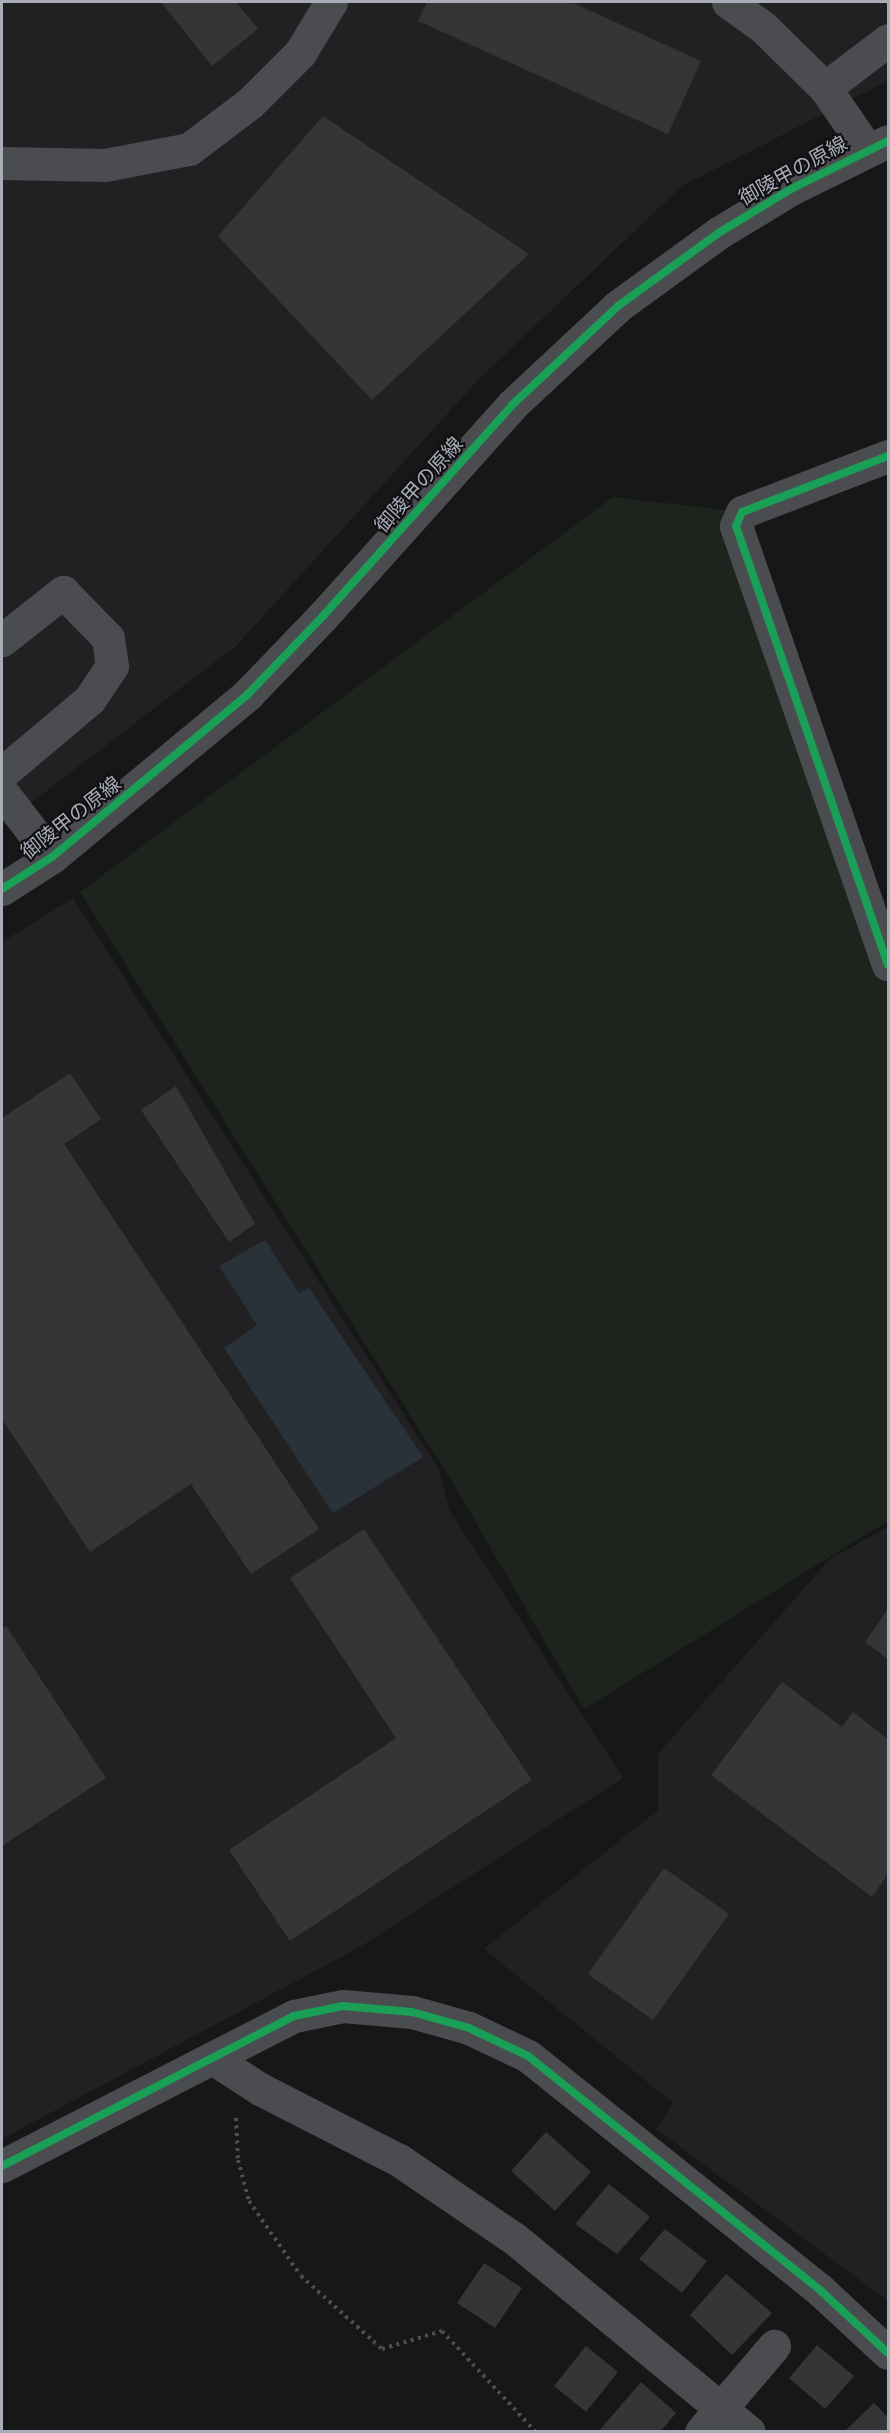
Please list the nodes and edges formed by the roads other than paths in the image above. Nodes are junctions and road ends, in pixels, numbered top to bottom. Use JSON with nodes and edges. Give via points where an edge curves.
{"nodes":[{"id":1,"x":331,"y":2,"type":"edge"},
{"id":2,"x":728,"y":2,"type":"edge"},
{"id":3,"x":888,"y":40,"type":"edge"},
{"id":4,"x":825,"y":88,"type":"junction"},
{"id":5,"x":878,"y":145,"type":"edge"},
{"id":6,"x":2,"y":163,"type":"edge"},
{"id":7,"x":888,"y":456,"type":"edge"},
{"id":8,"x":2,"y":640,"type":"edge"},
{"id":9,"x":2,"y":773,"type":"edge"},
{"id":10,"x":2,"y":792,"type":"edge"},
{"id":11,"x":52,"y":856,"type":"junction"},
{"id":12,"x":2,"y":889,"type":"edge"},
{"id":13,"x":888,"y":963,"type":"edge"},
{"id":14,"x":224,"y":2065,"type":"junction"},
{"id":15,"x":2,"y":2166,"type":"edge"},
{"id":16,"x":774,"y":2346,"type":"dead end"},
{"id":17,"x":888,"y":2353,"type":"edge"},
{"id":18,"x":722,"y":2407,"type":"junction"},
{"id":19,"x":701,"y":2432,"type":"edge"},
{"id":20,"x":750,"y":2432,"type":"edge"}],
"edges":[{"from":1,"to":6,"type":"street","via":[[300,53],[250,103],[189,149],[105,165]]},
{"from":2,"to":4,"type":"street","via":[[763,27]]},
{"from":3,"to":4,"type":"street"},
{"from":4,"to":5,"type":"street"},
{"from":5,"to":11,"type":"street","name":"御陵甲の原線","via":[[720,232],[618,306],[512,405],[247,695]]},
{"from":7,"to":13,"type":"street","via":[[742,512],[736,526]]},
{"from":8,"to":9,"type":"street","via":[[63,592],[108,638],[112,666],[90,699]]},
{"from":10,"to":11,"type":"street"},
{"from":11,"to":12,"type":"street","name":"御陵甲の原線"},
{"from":14,"to":15,"type":"street"},
{"from":14,"to":17,"type":"street","via":[[294,2016],[343,2006],[412,2012],[469,2028],[528,2056],[820,2291]]},
{"from":14,"to":18,"type":"street","via":[[260,2090],[399,2160],[515,2239]]},
{"from":16,"to":18,"type":"street"},
{"from":18,"to":19,"type":"street"},
{"from":18,"to":20,"type":"street"}]}
